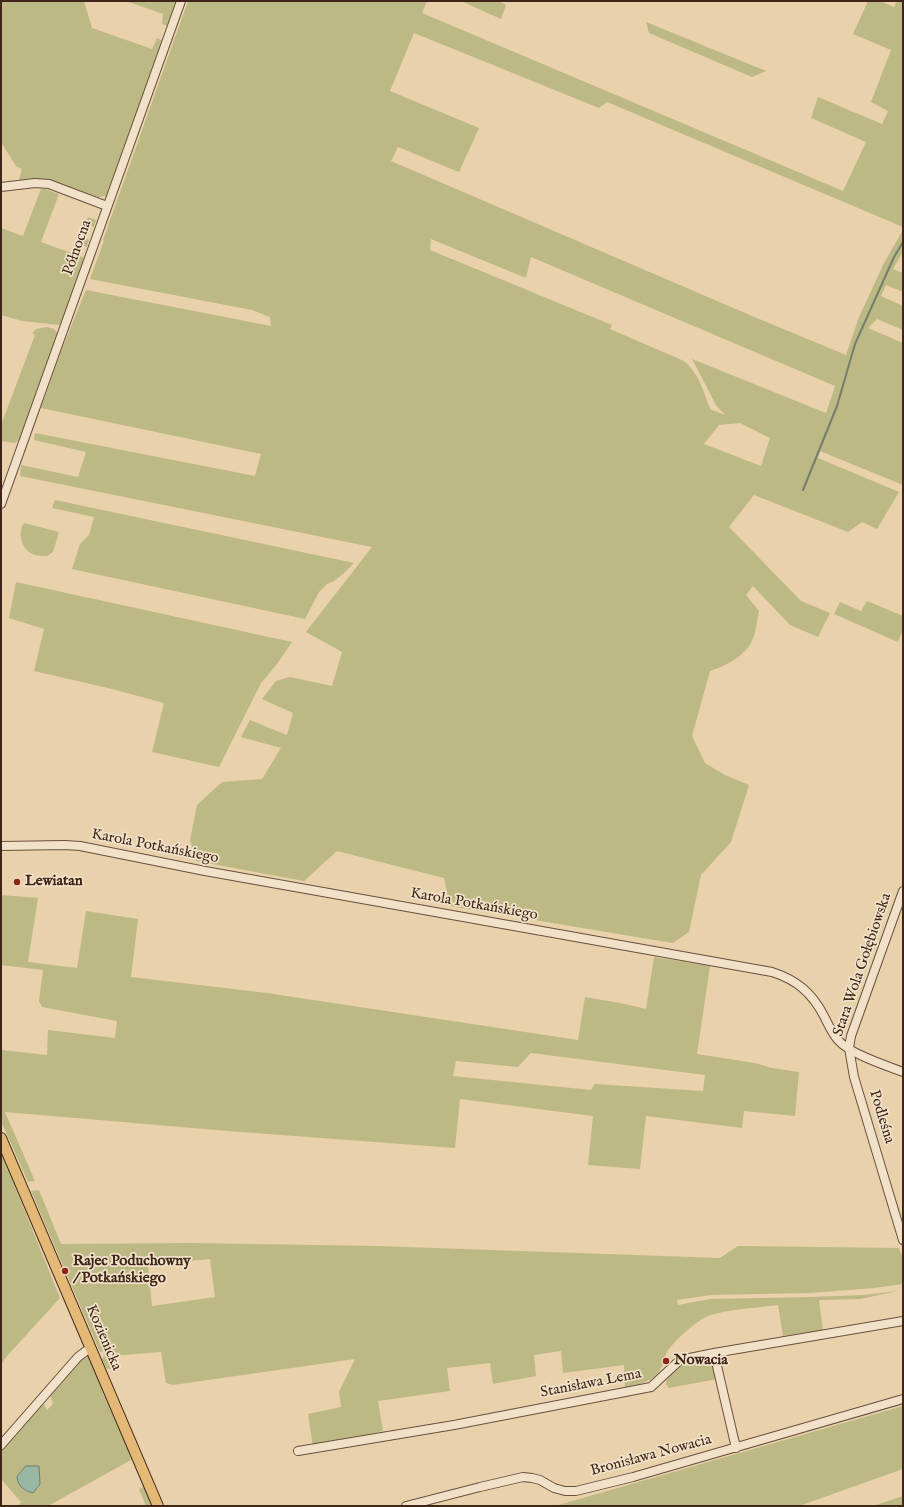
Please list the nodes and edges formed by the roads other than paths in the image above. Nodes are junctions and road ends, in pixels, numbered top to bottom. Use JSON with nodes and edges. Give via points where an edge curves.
{"nodes":[{"id":1,"x":182,"y":1,"type":"edge"},
{"id":2,"x":1,"y":186,"type":"edge"},
{"id":3,"x":107,"y":206,"type":"junction"},
{"id":4,"x":1,"y":504,"type":"edge"},
{"id":5,"x":1,"y":846,"type":"edge"},
{"id":6,"x":903,"y":891,"type":"edge"},
{"id":7,"x":849,"y":1048,"type":"junction"},
{"id":8,"x":903,"y":1072,"type":"edge"},
{"id":9,"x":1,"y":1138,"type":"edge"},
{"id":10,"x":903,"y":1240,"type":"edge"},
{"id":11,"x":903,"y":1321,"type":"edge"},
{"id":12,"x":90,"y":1348,"type":"junction"},
{"id":13,"x":714,"y":1353,"type":"junction"},
{"id":14,"x":903,"y":1399,"type":"edge"},
{"id":15,"x":1,"y":1445,"type":"edge"},
{"id":16,"x":736,"y":1448,"type":"junction"},
{"id":17,"x":298,"y":1451,"type":"dead end"},
{"id":18,"x":158,"y":1506,"type":"edge"},
{"id":19,"x":406,"y":1506,"type":"edge"}],
"edges":[{"from":1,"to":3,"type":"street","name":"Północna"},
{"from":2,"to":3,"type":"street","via":[[49,184]]},
{"from":3,"to":4,"type":"street","name":"Północna"},
{"from":5,"to":7,"type":"street","name":"Karola Potkańskiego","via":[[80,846],[213,873],[772,972],[789,978],[809,992],[834,1035]]},
{"from":6,"to":7,"type":"street","name":"Stara Wola Gołębiowska","via":[[851,1036]]},
{"from":7,"to":8,"type":"street","name":"Karola Potkańskiego"},
{"from":7,"to":10,"type":"street","name":"Podleśna","via":[[854,1077]]},
{"from":9,"to":12,"type":"main road","name":"Kozienicka"},
{"from":11,"to":13,"type":"street","name":"Stanisława Lema"},
{"from":12,"to":15,"type":"street","via":[[78,1356]]},
{"from":12,"to":18,"type":"main road","name":"Kozienicka"},
{"from":13,"to":16,"type":"street"},
{"from":13,"to":17,"type":"street","name":"Stanisława Lema","via":[[680,1360],[651,1386],[454,1425]]},
{"from":14,"to":16,"type":"street","name":"Bronisława Nowacia"},
{"from":16,"to":19,"type":"street","name":"Bronisława Nowacia","via":[[576,1491],[565,1491],[540,1480],[523,1477]]}]}
